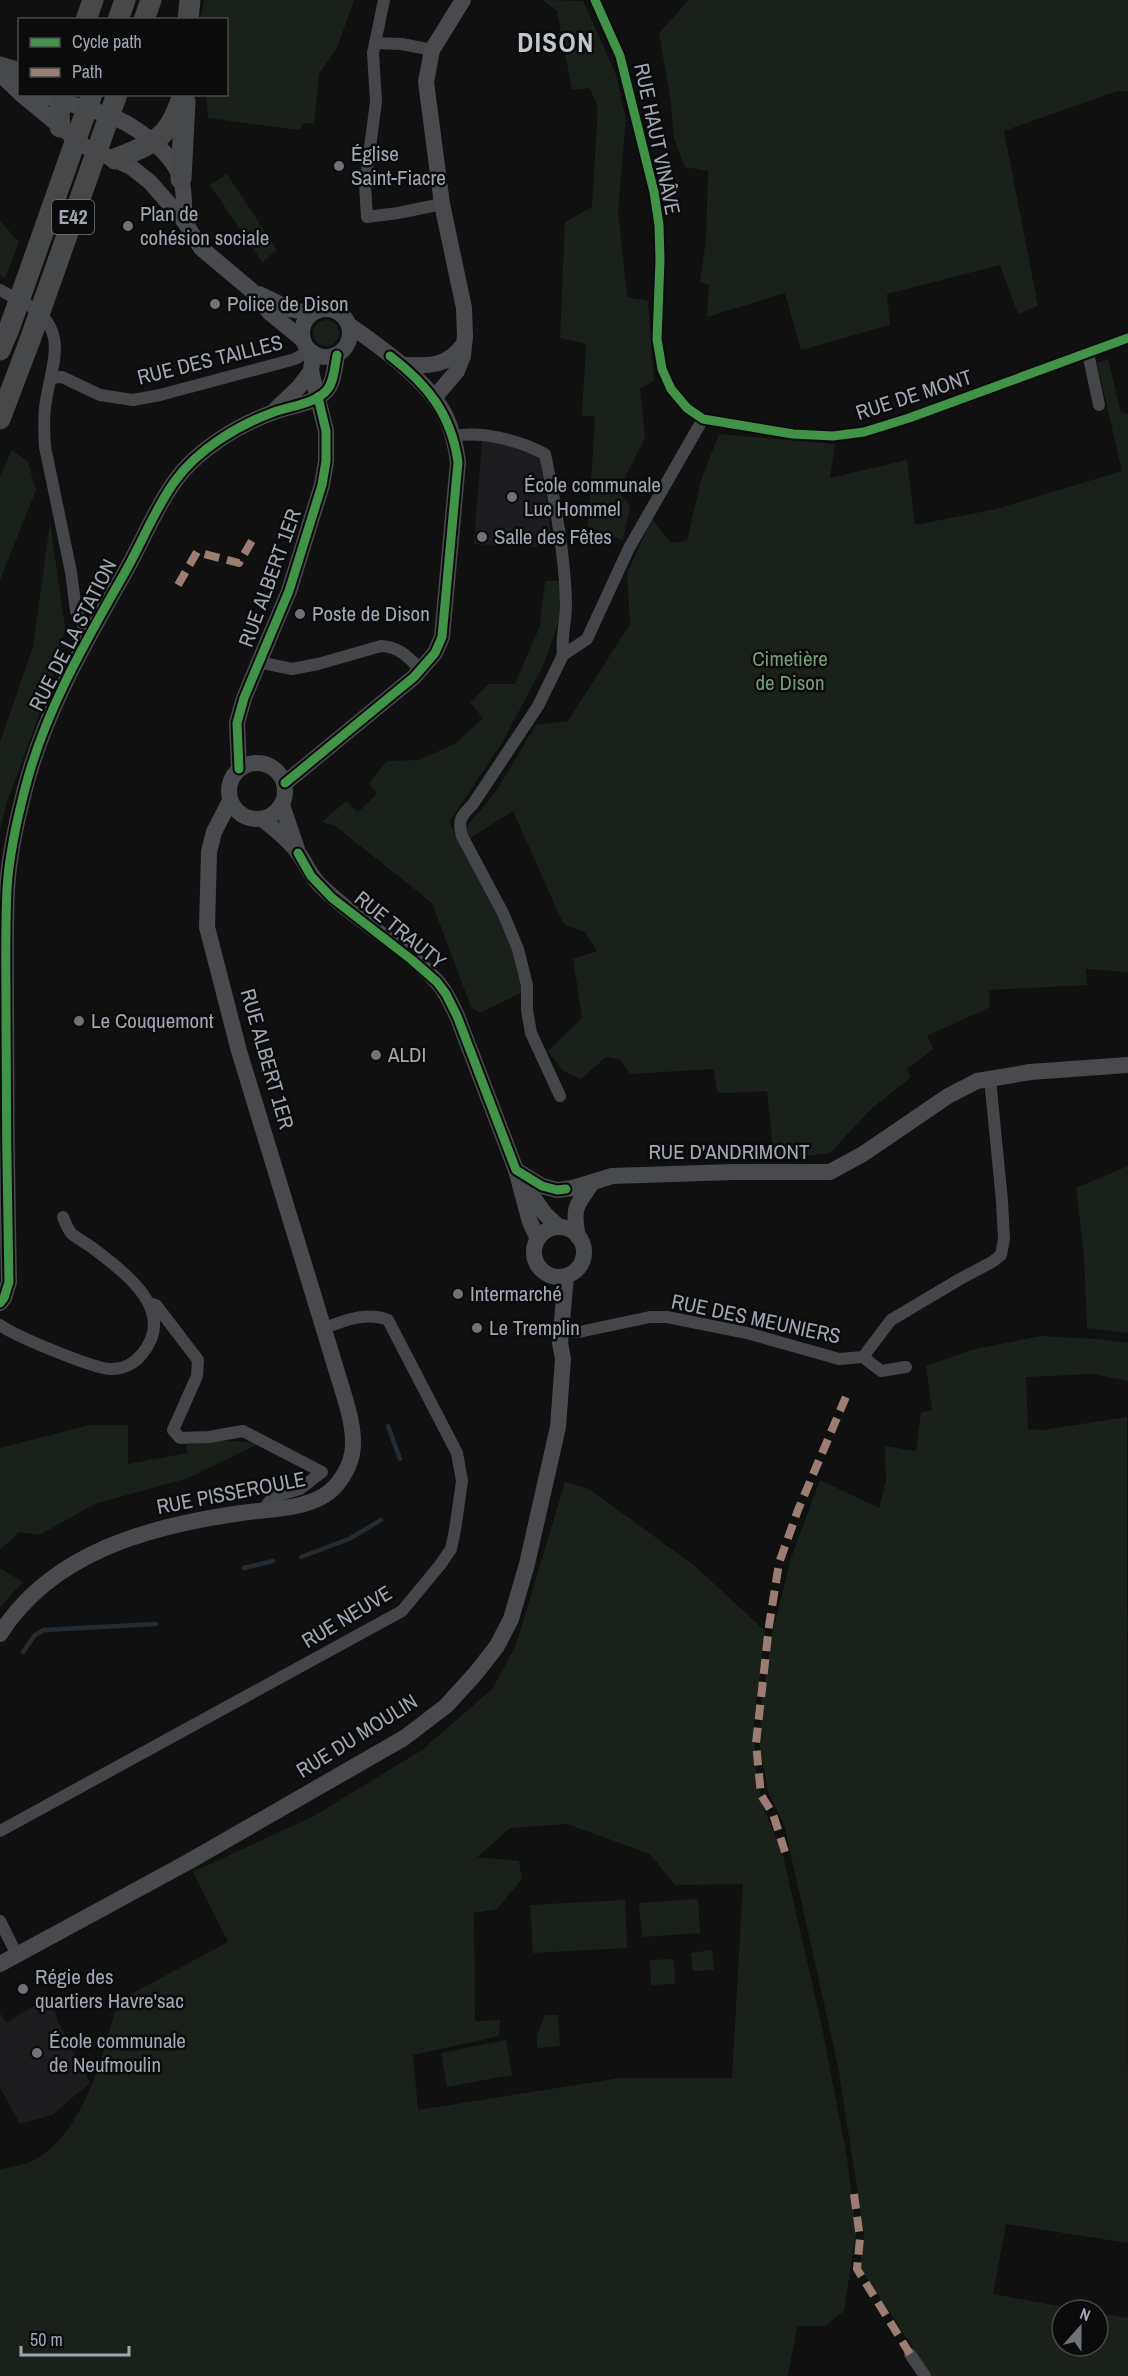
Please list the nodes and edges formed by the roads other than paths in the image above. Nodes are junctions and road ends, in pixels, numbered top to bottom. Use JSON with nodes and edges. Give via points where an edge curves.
{"nodes":[{"id":1,"x":93,"y":0,"type":"edge"},
{"id":2,"x":125,"y":0,"type":"edge"},
{"id":3,"x":151,"y":0,"type":"edge"},
{"id":4,"x":190,"y":0,"type":"edge"},
{"id":5,"x":384,"y":0,"type":"edge"},
{"id":6,"x":463,"y":0,"type":"edge"},
{"id":7,"x":597,"y":1,"type":"edge"},
{"id":8,"x":87,"y":18,"type":"edge"},
{"id":9,"x":119,"y":18,"type":"edge"},
{"id":10,"x":145,"y":18,"type":"edge"},
{"id":11,"x":188,"y":18,"type":"edge"},
{"id":12,"x":375,"y":43,"type":"junction"},
{"id":13,"x":432,"y":50,"type":"junction"},
{"id":14,"x":0,"y":70,"type":"edge"},
{"id":15,"x":18,"y":73,"type":"edge"},
{"id":16,"x":18,"y":82,"type":"edge"},
{"id":17,"x":18,"y":92,"type":"edge"},
{"id":18,"x":22,"y":96,"type":"edge"},
{"id":19,"x":91,"y":96,"type":"edge"},
{"id":20,"x":116,"y":96,"type":"edge"},
{"id":21,"x":182,"y":96,"type":"edge"},
{"id":22,"x":183,"y":96,"type":"edge"},
{"id":23,"x":62,"y":99,"type":"edge"},
{"id":24,"x":60,"y":127,"type":"junction"},
{"id":25,"x":154,"y":142,"type":"junction"},
{"id":26,"x":116,"y":159,"type":"junction"},
{"id":27,"x":181,"y":180,"type":"junction"},
{"id":28,"x":442,"y":204,"type":"junction"},
{"id":29,"x":184,"y":221,"type":"junction"},
{"id":30,"x":0,"y":290,"type":"edge"},
{"id":31,"x":251,"y":290,"type":"junction"},
{"id":32,"x":311,"y":314,"type":"junction"},
{"id":33,"x":349,"y":325,"type":"junction"},
{"id":34,"x":1128,"y":338,"type":"edge"},
{"id":35,"x":464,"y":344,"type":"junction"},
{"id":36,"x":308,"y":348,"type":"junction"},
{"id":37,"x":0,"y":350,"type":"edge"},
{"id":38,"x":1088,"y":353,"type":"junction"},
{"id":39,"x":337,"y":355,"type":"junction"},
{"id":40,"x":403,"y":365,"type":"junction"},
{"id":41,"x":311,"y":372,"type":"junction"},
{"id":42,"x":51,"y":378,"type":"junction"},
{"id":43,"x":318,"y":397,"type":"junction"},
{"id":44,"x":434,"y":398,"type":"junction"},
{"id":45,"x":1099,"y":405,"type":"dead end"},
{"id":46,"x":271,"y":413,"type":"junction"},
{"id":47,"x":0,"y":419,"type":"edge"},
{"id":48,"x":703,"y":419,"type":"junction"},
{"id":49,"x":453,"y":436,"type":"junction"},
{"id":50,"x":89,"y":636,"type":"junction"},
{"id":51,"x":563,"y":655,"type":"junction"},
{"id":52,"x":258,"y":662,"type":"junction"},
{"id":53,"x":417,"y":673,"type":"junction"},
{"id":54,"x":239,"y":769,"type":"junction"},
{"id":55,"x":285,"y":783,"type":"junction"},
{"id":56,"x":230,"y":801,"type":"junction"},
{"id":57,"x":282,"y":804,"type":"junction"},
{"id":58,"x":262,"y":819,"type":"junction"},
{"id":59,"x":298,"y":853,"type":"junction"},
{"id":60,"x":1128,"y":1065,"type":"edge"},
{"id":61,"x":990,"y":1079,"type":"junction"},
{"id":62,"x":560,"y":1096,"type":"dead end"},
{"id":63,"x":518,"y":1174,"type":"junction"},
{"id":64,"x":593,"y":1182,"type":"junction"},
{"id":65,"x":63,"y":1217,"type":"dead end"},
{"id":66,"x":559,"y":1227,"type":"junction"},
{"id":67,"x":578,"y":1236,"type":"junction"},
{"id":68,"x":538,"y":1239,"type":"junction"},
{"id":69,"x":566,"y":1276,"type":"junction"},
{"id":70,"x":0,"y":1303,"type":"edge"},
{"id":71,"x":149,"y":1303,"type":"junction"},
{"id":72,"x":0,"y":1325,"type":"edge"},
{"id":73,"x":324,"y":1328,"type":"junction"},
{"id":74,"x":561,"y":1330,"type":"junction"},
{"id":75,"x":863,"y":1357,"type":"junction"},
{"id":76,"x":906,"y":1367,"type":"dead end"},
{"id":77,"x":262,"y":1511,"type":"junction"},
{"id":78,"x":0,"y":1634,"type":"edge"},
{"id":79,"x":0,"y":1831,"type":"edge"},
{"id":80,"x":0,"y":1921,"type":"edge"},
{"id":81,"x":17,"y":1955,"type":"junction"},
{"id":82,"x":0,"y":1964,"type":"edge"},
{"id":83,"x":910,"y":2354,"type":"dead end"},
{"id":84,"x":925,"y":2376,"type":"edge"}],
"edges":[{"from":1,"to":8,"type":"highway"},
{"from":2,"to":9,"type":"highway"},
{"from":3,"to":10,"type":"highway"},
{"from":4,"to":11,"type":"highway"},
{"from":5,"to":12,"type":"street"},
{"from":6,"to":13,"type":"main road"},
{"from":7,"to":48,"type":"street","name":"RUE HAUT VINÂVE","via":[[620,56],[654,192],[660,260],[657,339],[662,369],[687,408]]},
{"from":12,"to":13,"type":"street"},
{"from":12,"to":28,"type":"street","via":[[376,102],[365,185],[367,217]]},
{"from":13,"to":28,"type":"main road","via":[[426,82]]},
{"from":14,"to":15,"type":"highway"},
{"from":14,"to":16,"type":"main road"},
{"from":14,"to":17,"type":"main road"},
{"from":18,"to":24,"type":"main road"},
{"from":19,"to":37,"type":"highway","number":"E42","bridge":true},
{"from":20,"to":47,"type":"highway","number":"E42","bridge":true},
{"from":21,"to":25,"type":"highway","via":[[170,128]]},
{"from":22,"to":27,"type":"highway","via":[[186,122]]},
{"from":23,"to":24,"type":"highway"},
{"from":23,"to":25,"type":"main road","via":[[104,113]]},
{"from":24,"to":26,"type":"main road","via":[[84,146]]},
{"from":25,"to":26,"type":"highway"},
{"from":25,"to":27,"type":"main road"},
{"from":26,"to":29,"type":"main road","via":[[150,182]]},
{"from":27,"to":29,"type":"main road"},
{"from":28,"to":35,"type":"main road","via":[[464,308]]},
{"from":29,"to":31,"type":"main road","via":[[201,248]]},
{"from":30,"to":42,"type":"street","via":[[34,308],[47,322],[57,354]]},
{"from":31,"to":32,"type":"main road","via":[[276,304]]},
{"from":31,"to":36,"type":"main road"},
{"from":32,"to":33,"type":"main road","via":[[333,309]]},
{"from":32,"to":36,"type":"main road","via":[[302,330]]},
{"from":33,"to":39,"type":"main road","via":[[349,339]]},
{"from":33,"to":40,"type":"main road"},
{"from":34,"to":38,"type":"street","name":"RUE DE MONT"},
{"from":35,"to":40,"type":"main road","via":[[442,363]]},
{"from":35,"to":44,"type":"main road","via":[[457,371]]},
{"from":36,"to":39,"type":"main road","via":[[320,357]]},
{"from":36,"to":41,"type":"main road","name":"RUE ALBERT 1ER"},
{"from":36,"to":42,"type":"street","name":"RUE DES TAILLES","via":[[295,359],[133,400],[100,395],[62,377]]},
{"from":38,"to":45,"type":"street"},
{"from":38,"to":48,"type":"street","name":"RUE DE MONT","via":[[864,432],[803,435]]},
{"from":39,"to":43,"type":"main road","via":[[330,386]]},
{"from":40,"to":44,"type":"main road"},
{"from":41,"to":43,"type":"main road","name":"RUE ALBERT 1ER"},
{"from":41,"to":46,"type":"main road","name":"RUE DE LA STATION"},
{"from":42,"to":50,"type":"street","via":[[45,447],[76,611]]},
{"from":43,"to":46,"type":"main road","name":"RUE DE LA STATION"},
{"from":43,"to":52,"type":"main road","name":"RUE ALBERT 1ER","via":[[326,431],[322,485],[289,591]]},
{"from":44,"to":49,"type":"main road"},
{"from":46,"to":50,"type":"main road","name":"RUE DE LA STATION","via":[[207,448],[176,479]]},
{"from":48,"to":51,"type":"street","via":[[629,549],[587,639]]},
{"from":49,"to":51,"type":"street","via":[[481,434],[545,454],[562,561],[566,607],[561,638]]},
{"from":49,"to":53,"type":"main road","via":[[458,462],[441,637],[435,653]]},
{"from":50,"to":70,"type":"main road","name":"RUE DE LA STATION","via":[[43,731],[26,783],[10,864],[5,1134],[9,1282]]},
{"from":51,"to":62,"type":"street","via":[[538,706],[458,824],[518,949],[527,985],[531,1034]]},
{"from":52,"to":53,"type":"street","via":[[292,669],[390,646],[400,649]]},
{"from":52,"to":54,"type":"main road","name":"RUE ALBERT 1ER","via":[[237,723]]},
{"from":53,"to":55,"type":"main road"},
{"from":54,"to":55,"type":"main road","via":[[256,762],[265,764],[280,774]]},
{"from":54,"to":56,"type":"main road","via":[[230,784]]},
{"from":55,"to":57,"type":"main road","name":"RUE TRAUTY"},
{"from":56,"to":58,"type":"main road","name":"RUE TRAUTY","via":[[246,818]]},
{"from":56,"to":73,"type":"main road","name":"RUE ALBERT 1ER","via":[[209,852],[207,927],[239,1051]]},
{"from":57,"to":58,"type":"main road","via":[[270,817]]},
{"from":57,"to":59,"type":"main road","name":"RUE TRAUTY"},
{"from":58,"to":59,"type":"main road","name":"RUE TRAUTY"},
{"from":59,"to":63,"type":"main road","name":"RUE TRAUTY","via":[[311,876],[332,898],[412,960],[446,994]]},
{"from":60,"to":61,"type":"main road","name":"RUE D'ANDRIMONT"},
{"from":61,"to":64,"type":"main road","name":"RUE D'ANDRIMONT","via":[[948,1096],[830,1172],[632,1175]]},
{"from":61,"to":75,"type":"street","name":"RUE DES MEUNIERS","via":[[1002,1201],[1001,1255],[891,1320]]},
{"from":63,"to":64,"type":"main road","name":"RUE D'ANDRIMONT","via":[[557,1190]]},
{"from":63,"to":66,"type":"main road","name":"RUE TRAUTY","via":[[545,1214]]},
{"from":63,"to":68,"type":"main road","name":"RUE TRAUTY"},
{"from":64,"to":67,"type":"main road","via":[[575,1210]]},
{"from":65,"to":71,"type":"street","via":[[71,1233],[135,1283]]},
{"from":66,"to":67,"type":"main road"},
{"from":66,"to":68,"type":"main road"},
{"from":67,"to":69,"type":"main road","via":[[584,1249],[581,1263]]},
{"from":68,"to":69,"type":"main road","via":[[534,1247],[537,1264],[549,1275]]},
{"from":69,"to":74,"type":"main road","name":"RUE DU MOULIN"},
{"from":71,"to":72,"type":"street","via":[[155,1324],[148,1347],[127,1366],[111,1370]]},
{"from":71,"to":77,"type":"street","via":[[156,1305],[198,1360],[197,1376],[173,1430],[180,1438],[243,1431],[322,1472],[300,1489],[273,1497]]},
{"from":73,"to":77,"type":"main road","name":"RUE PISSEROULE","via":[[351,1422],[352,1453],[341,1480],[325,1496]]},
{"from":73,"to":79,"type":"street","name":"RUE NEUVE","via":[[379,1316],[388,1320],[403,1345],[457,1454],[462,1481],[451,1549],[402,1611]]},
{"from":74,"to":75,"type":"street","name":"RUE DES MEUNIERS","via":[[579,1332],[667,1317],[747,1333],[839,1359]]},
{"from":74,"to":81,"type":"main road","name":"RUE DU MOULIN","via":[[558,1427],[527,1564],[511,1619],[476,1673],[446,1706],[395,1744]]},
{"from":75,"to":76,"type":"street","via":[[881,1371]]},
{"from":77,"to":78,"type":"main road","name":"RUE PISSEROULE","via":[[178,1523],[77,1560],[46,1581],[13,1614]]},
{"from":80,"to":81,"type":"street"},
{"from":81,"to":82,"type":"main road","name":"RUE DU MOULIN"},
{"from":83,"to":84,"type":"street"}]}
